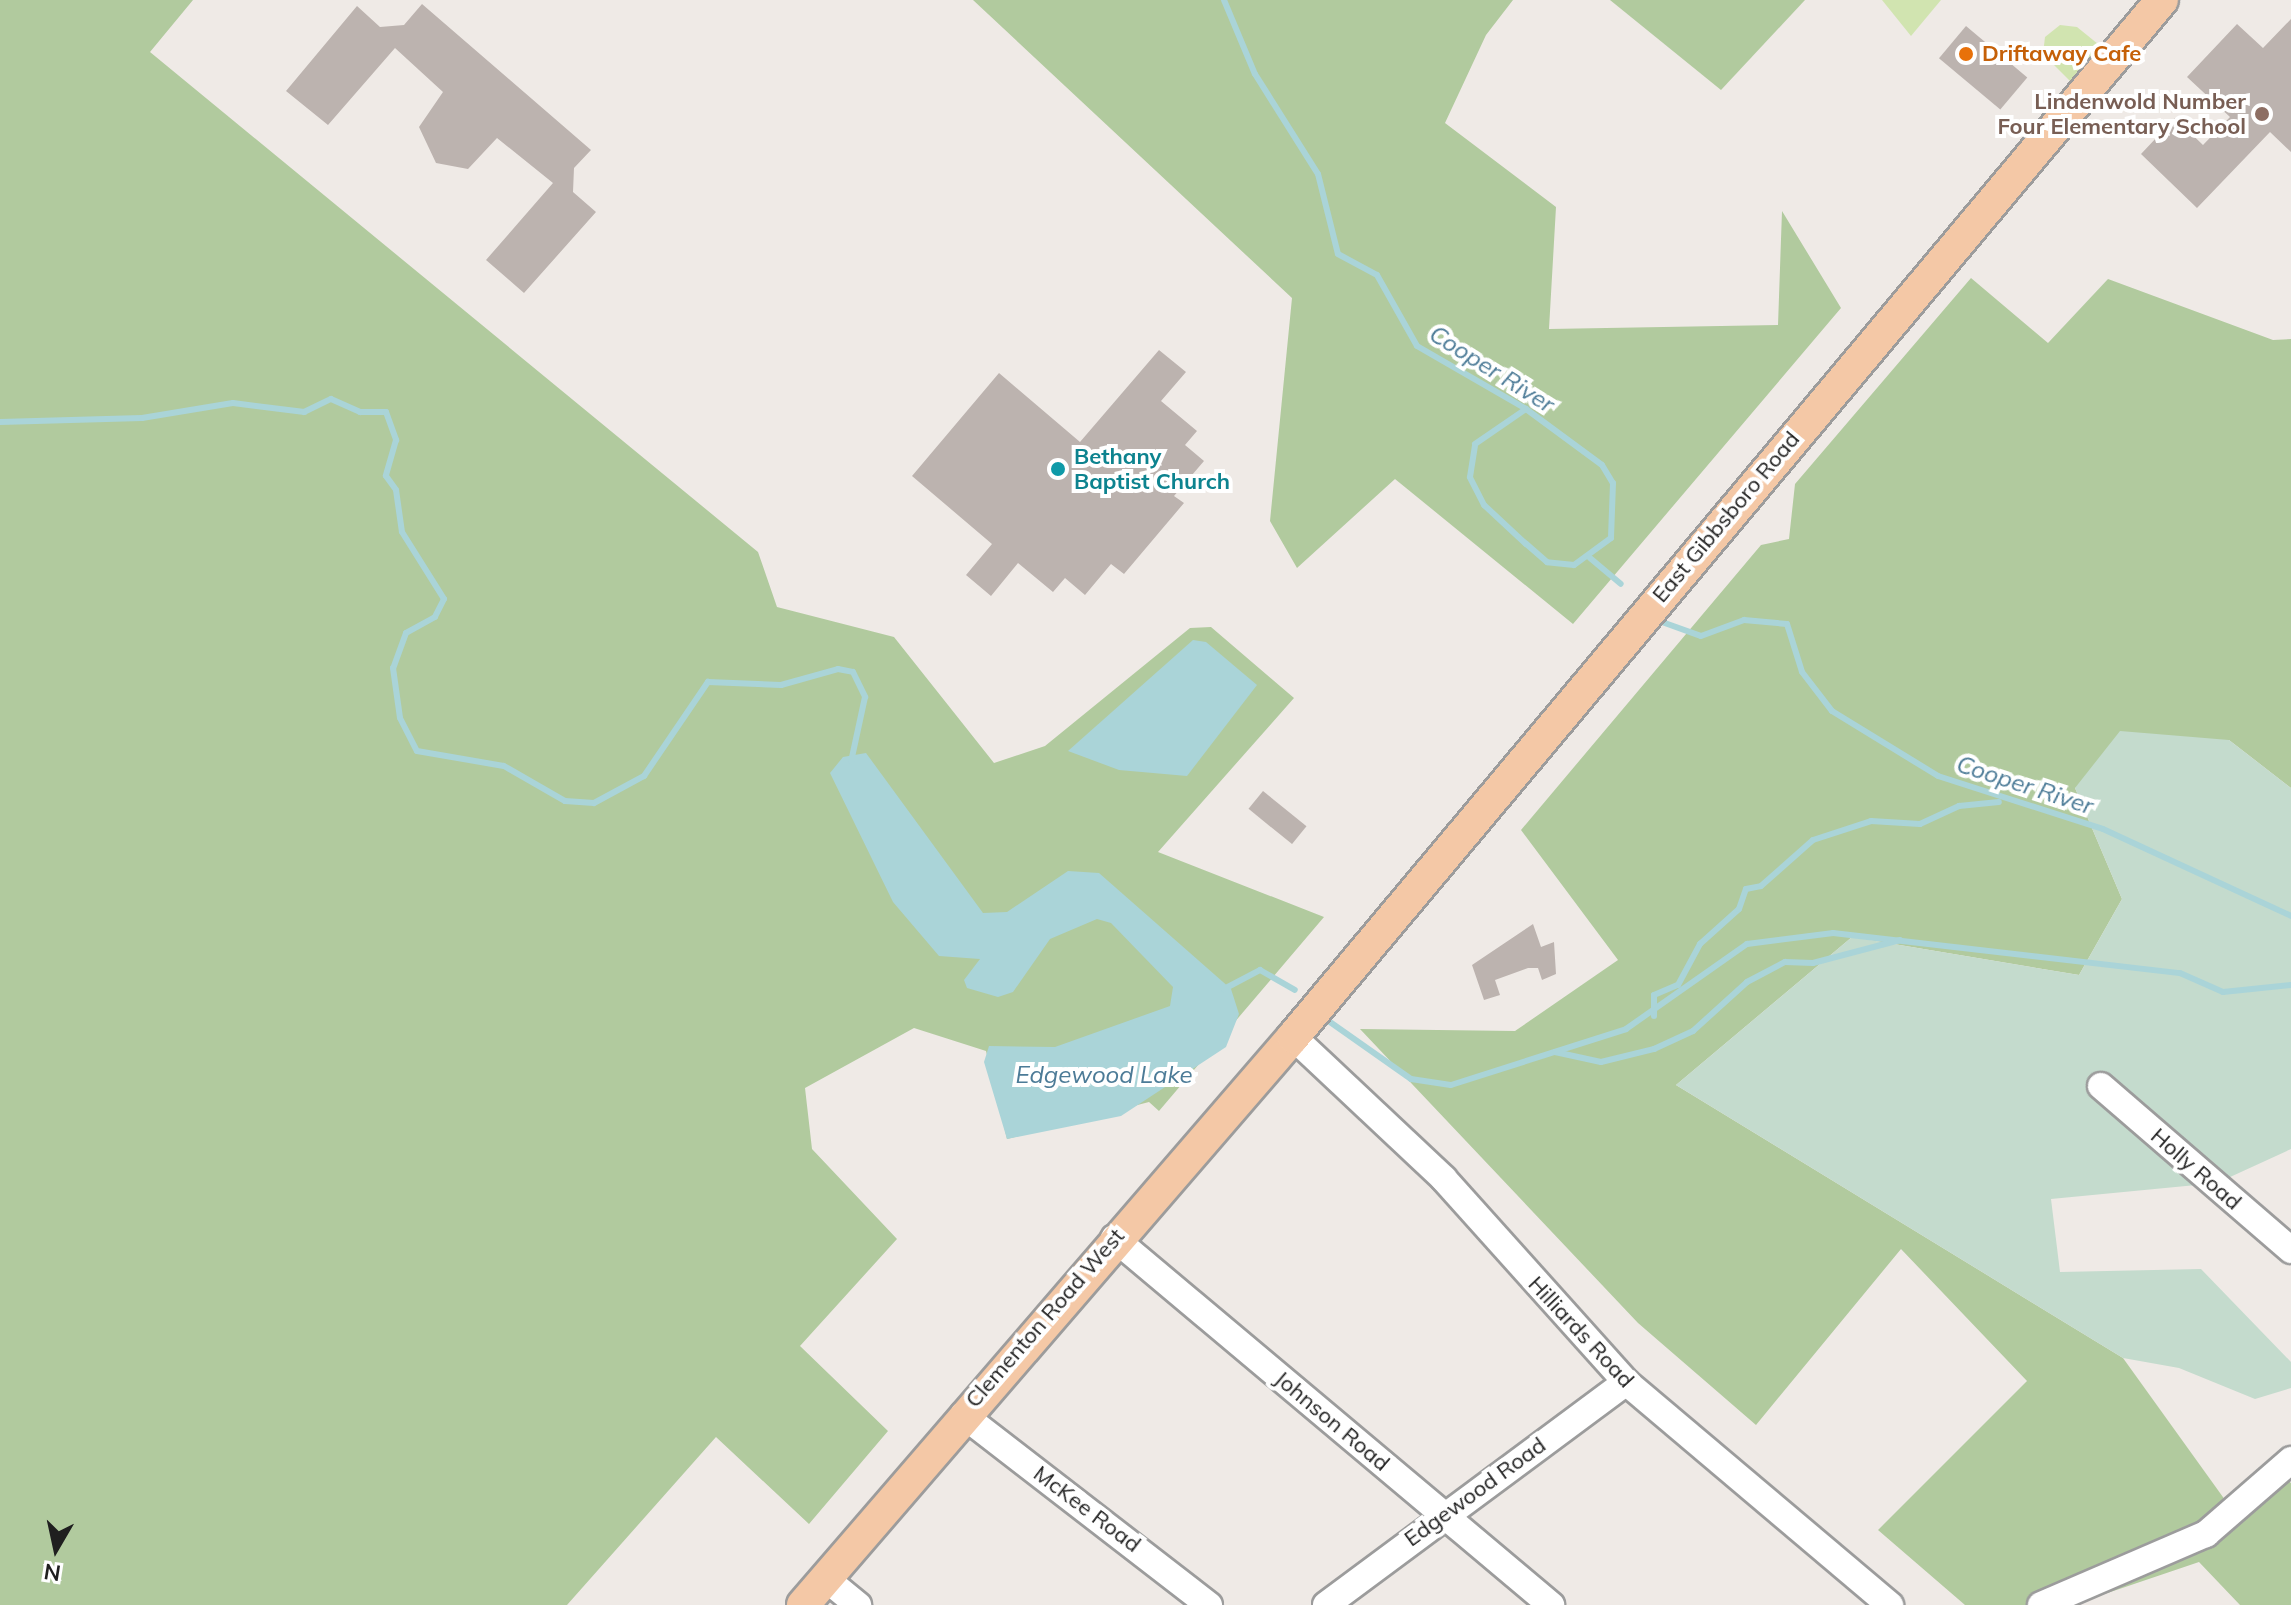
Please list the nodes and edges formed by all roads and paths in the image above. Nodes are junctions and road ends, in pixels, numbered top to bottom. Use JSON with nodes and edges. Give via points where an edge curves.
{"nodes":[{"id":1,"x":2162,"y":0,"type":"edge"},
{"id":2,"x":1293,"y":1037,"type":"junction"},
{"id":3,"x":2101,"y":1086,"type":"dead end"},
{"id":4,"x":1114,"y":1238,"type":"junction"},
{"id":5,"x":2291,"y":1250,"type":"edge"},
{"id":6,"x":1626,"y":1382,"type":"junction"},
{"id":7,"x":963,"y":1415,"type":"junction"},
{"id":8,"x":2291,"y":1460,"type":"edge"},
{"id":9,"x":1443,"y":1514,"type":"junction"},
{"id":10,"x":825,"y":1578,"type":"junction"},
{"id":11,"x":803,"y":1605,"type":"edge"},
{"id":12,"x":858,"y":1605,"type":"edge"},
{"id":13,"x":1209,"y":1605,"type":"edge"},
{"id":14,"x":1326,"y":1605,"type":"edge"},
{"id":15,"x":1551,"y":1605,"type":"edge"},
{"id":16,"x":1890,"y":1605,"type":"edge"},
{"id":17,"x":2041,"y":1605,"type":"edge"}],
"edges":[{"from":1,"to":2,"type":"main road","name":"East Gibbsboro Road"},
{"from":2,"to":4,"type":"main road","name":"Clementon Road West"},
{"from":2,"to":6,"type":"street","name":"Hilliards Road","via":[[1444,1179]]},
{"from":3,"to":5,"type":"street","name":"Holly Road"},
{"from":4,"to":7,"type":"main road","name":"Clementon Road West"},
{"from":4,"to":9,"type":"street","name":"Johnson Road"},
{"from":6,"to":9,"type":"street","name":"Edgewood Road"},
{"from":6,"to":16,"type":"street","name":"Hilliards Road"},
{"from":7,"to":10,"type":"main road","name":"Clementon Road West"},
{"from":7,"to":13,"type":"street","name":"McKee Road"},
{"from":8,"to":17,"type":"street","via":[[2206,1534]]},
{"from":9,"to":14,"type":"street","name":"Edgewood Road"},
{"from":9,"to":15,"type":"street","name":"Johnson Road"},
{"from":10,"to":11,"type":"main road","name":"Clementon Road West"},
{"from":10,"to":12,"type":"street"}]}
